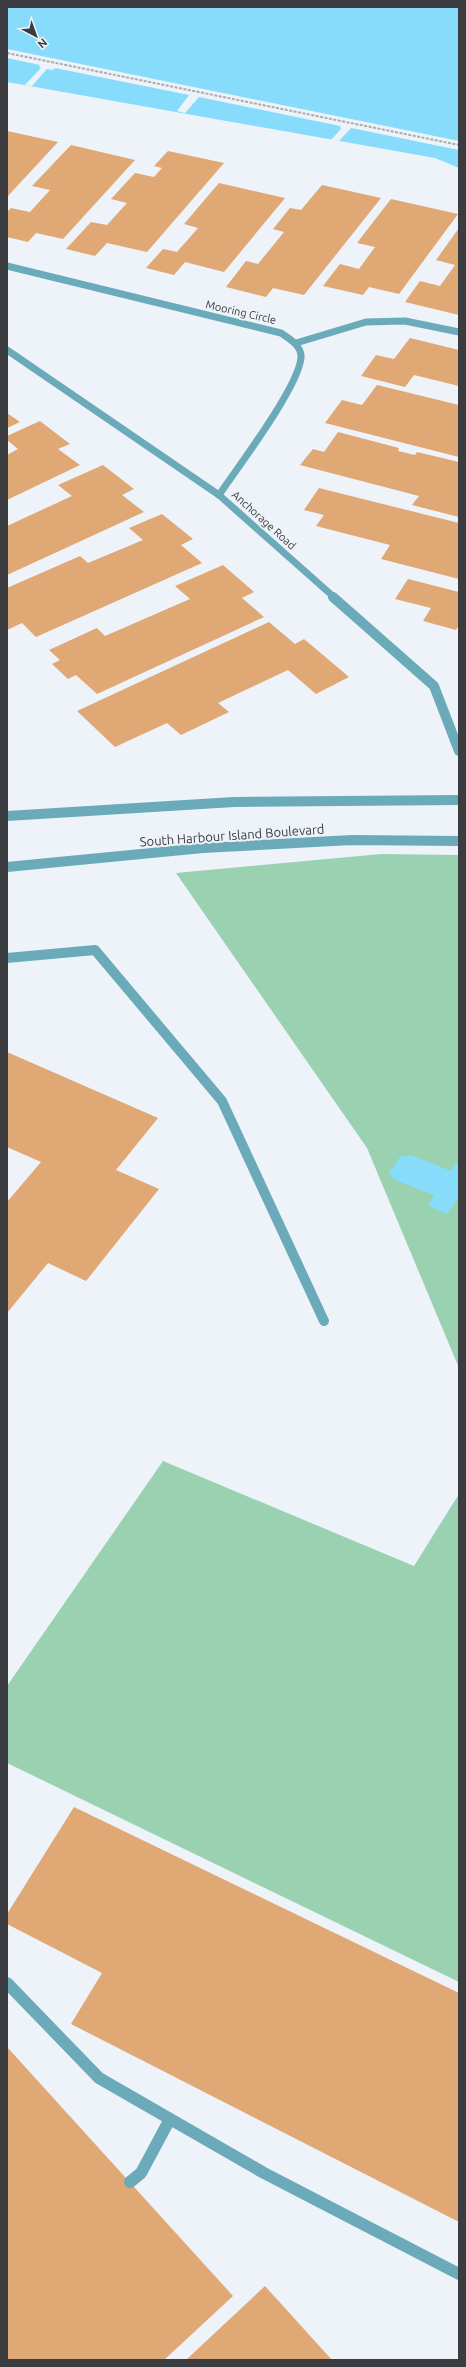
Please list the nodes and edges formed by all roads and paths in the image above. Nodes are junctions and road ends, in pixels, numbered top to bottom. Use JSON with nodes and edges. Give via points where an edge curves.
{"nodes":[{"id":1,"x":7,"y":53,"type":"edge"},
{"id":2,"x":459,"y":145,"type":"edge"},
{"id":3,"x":7,"y":266,"type":"edge"},
{"id":4,"x":459,"y":332,"type":"edge"},
{"id":5,"x":296,"y":343,"type":"junction"},
{"id":6,"x":7,"y":350,"type":"edge"},
{"id":7,"x":219,"y":495,"type":"junction"},
{"id":8,"x":459,"y":751,"type":"edge"},
{"id":9,"x":459,"y":800,"type":"edge"},
{"id":10,"x":7,"y":816,"type":"edge"},
{"id":11,"x":459,"y":840,"type":"edge"},
{"id":12,"x":7,"y":867,"type":"edge"},
{"id":13,"x":7,"y":958,"type":"edge"},
{"id":14,"x":324,"y":1321,"type":"dead end"},
{"id":15,"x":7,"y":1983,"type":"edge"},
{"id":16,"x":170,"y":2119,"type":"junction"},
{"id":17,"x":130,"y":2182,"type":"dead end"},
{"id":18,"x":459,"y":2274,"type":"edge"}],
"edges":[{"from":1,"to":2,"type":"path"},
{"from":3,"to":5,"type":"street","name":"Mooring Circle","via":[[281,333]]},
{"from":4,"to":5,"type":"street","via":[[405,321],[366,322]]},
{"from":5,"to":7,"type":"street","via":[[301,358],[294,380]]},
{"from":6,"to":7,"type":"street","name":"Anchorage Road"},
{"from":7,"to":8,"type":"street","name":"Anchorage Road","via":[[434,686]]},
{"from":9,"to":10,"type":"street","via":[[234,802]]},
{"from":11,"to":12,"type":"street","name":"South Harbour Island Boulevard","via":[[352,840],[211,848]]},
{"from":13,"to":14,"type":"street","via":[[95,950],[222,1101]]},
{"from":15,"to":16,"type":"street","via":[[99,2078]]},
{"from":16,"to":17,"type":"street","via":[[141,2173]]},
{"from":16,"to":18,"type":"street","via":[[264,2173]]}]}
